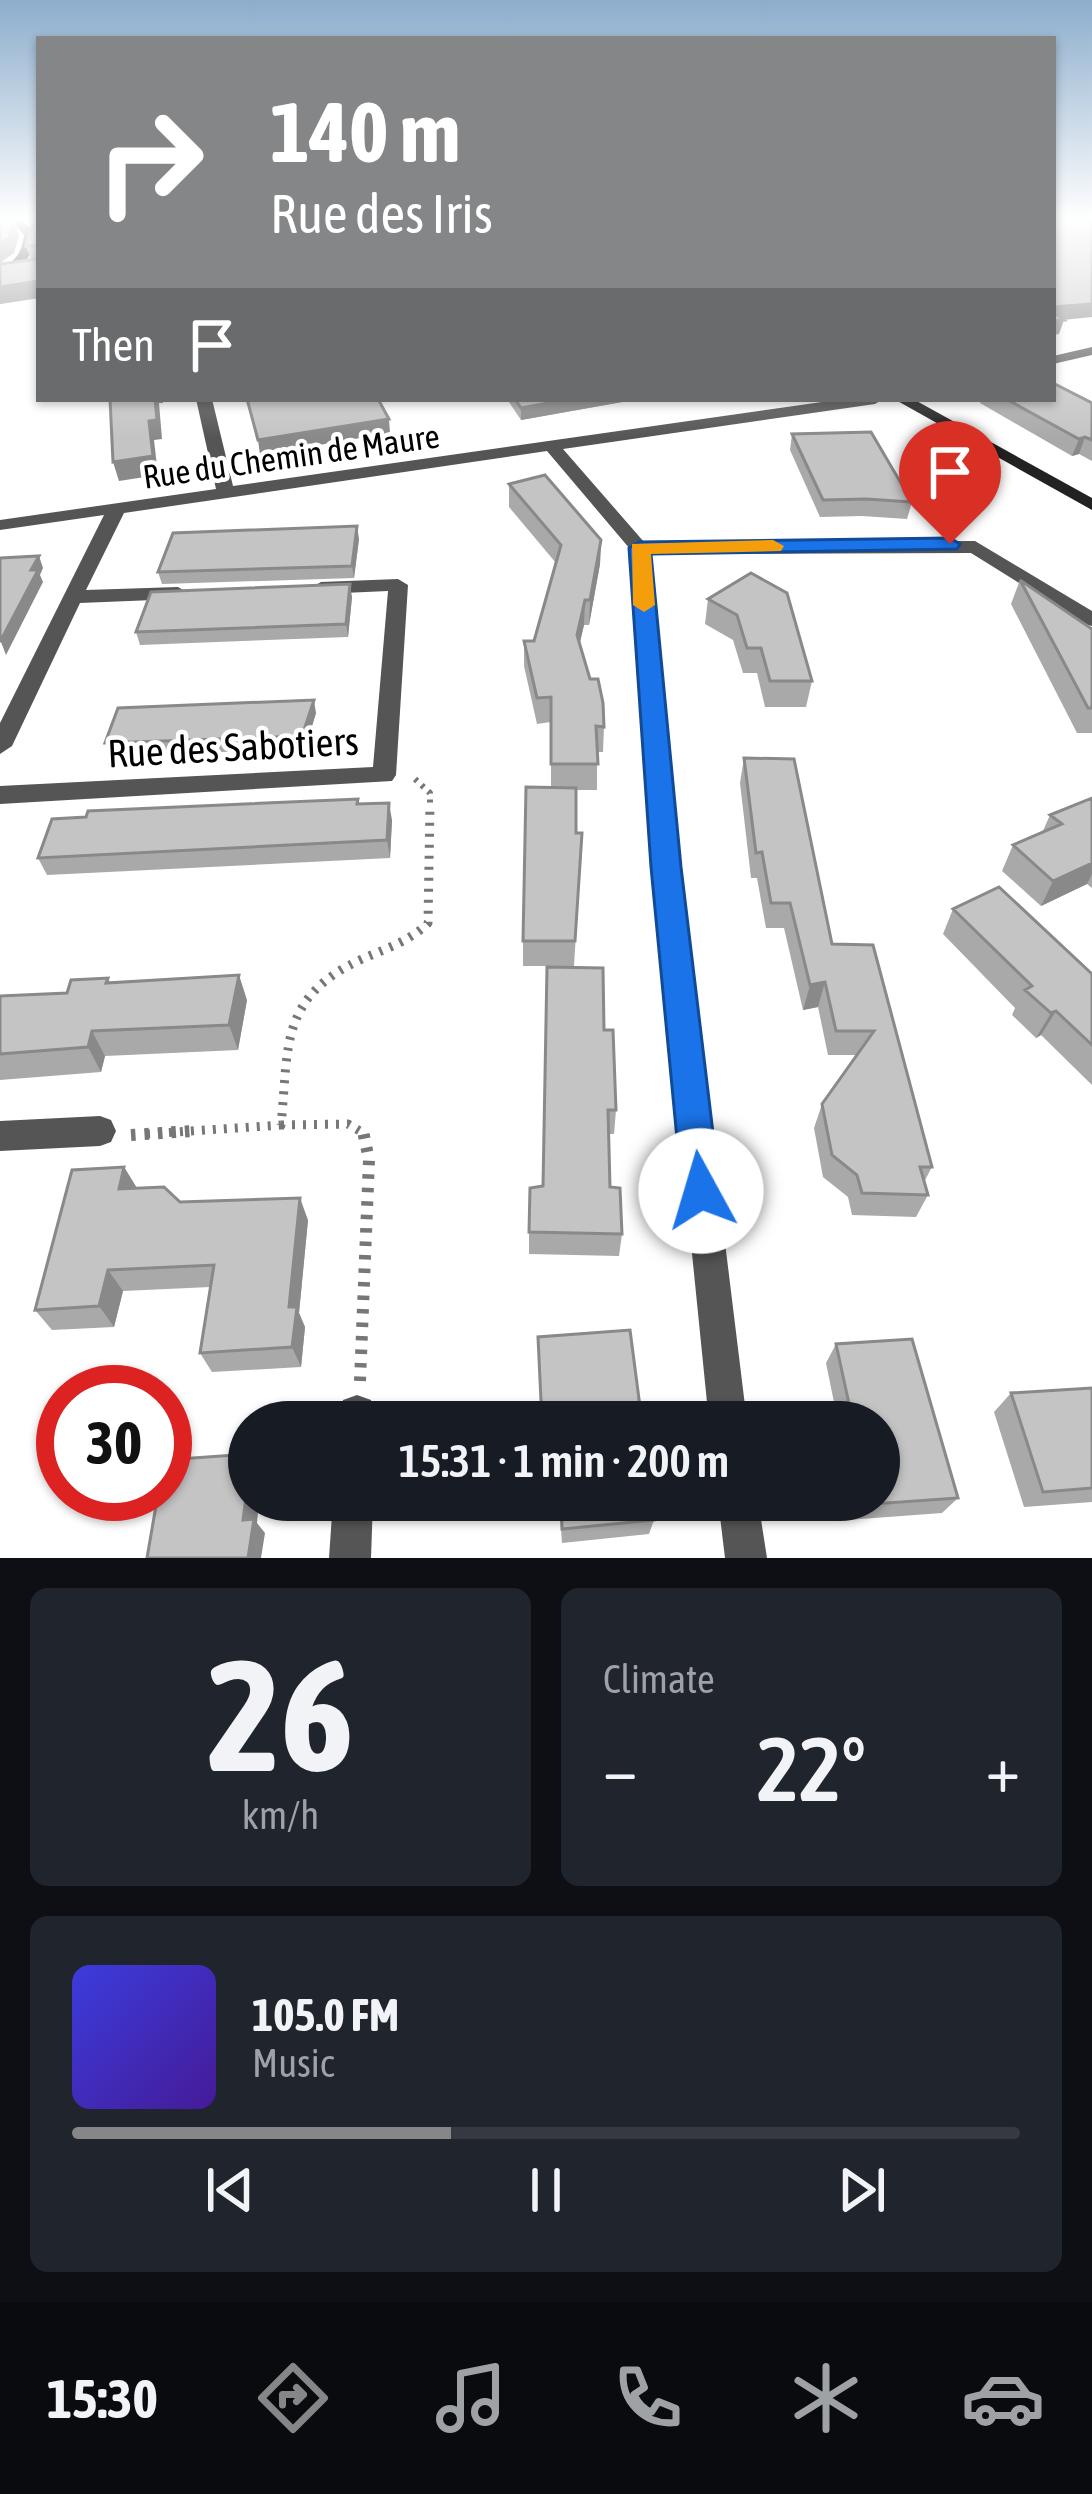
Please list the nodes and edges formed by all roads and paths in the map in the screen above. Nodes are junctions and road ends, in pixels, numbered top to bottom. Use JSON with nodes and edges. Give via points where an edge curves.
{"nodes":[{"id":1,"x":1092,"y":351,"type":"edge"},
{"id":2,"x":1056,"y":359,"type":"edge"},
{"id":3,"x":206,"y":402,"type":"edge"},
{"id":4,"x":855,"y":402,"type":"edge"},
{"id":5,"x":907,"y":402,"type":"edge"},
{"id":6,"x":553,"y":448,"type":"junction"},
{"id":7,"x":226,"y":495,"type":"junction"},
{"id":8,"x":1092,"y":505,"type":"edge"},
{"id":9,"x":115,"y":512,"type":"junction"},
{"id":10,"x":0,"y":525,"type":"edge"},
{"id":11,"x":639,"y":548,"type":"junction"},
{"id":12,"x":304,"y":589,"type":"edge"},
{"id":13,"x":211,"y":592,"type":"edge"},
{"id":14,"x":71,"y":597,"type":"junction"},
{"id":15,"x":1092,"y":620,"type":"edge"},
{"id":16,"x":0,"y":746,"type":"edge"},
{"id":17,"x":383,"y":775,"type":"junction"},
{"id":18,"x":0,"y":795,"type":"edge"},
{"id":19,"x":281,"y":1125,"type":"junction"},
{"id":20,"x":100,"y":1131,"type":"joint"},
{"id":21,"x":0,"y":1136,"type":"edge"},
{"id":22,"x":358,"y":1401,"type":"edge"},
{"id":23,"x":726,"y":1401,"type":"edge"},
{"id":24,"x":352,"y":1521,"type":"edge"},
{"id":25,"x":741,"y":1521,"type":"edge"},
{"id":26,"x":350,"y":1558,"type":"edge"},
{"id":27,"x":746,"y":1558,"type":"edge"}],
"edges":[{"from":1,"to":2,"type":"street"},
{"from":3,"to":7,"type":"street"},
{"from":4,"to":6,"type":"street","name":"Rue du Chemin de Maure"},
{"from":5,"to":8,"type":"street"},
{"from":6,"to":7,"type":"street","name":"Rue du Chemin de Maure"},
{"from":6,"to":11,"type":"street"},
{"from":7,"to":9,"type":"street","name":"Rue du Chemin de Maure"},
{"from":9,"to":10,"type":"street","name":"Rue du Chemin de Maure"},
{"from":9,"to":14,"type":"street"},
{"from":11,"to":15,"type":"street","via":[[975,547]]},
{"from":11,"to":23,"type":"street"},
{"from":12,"to":17,"type":"street","name":"Rue des Sabotiers","via":[[398,585]]},
{"from":13,"to":14,"type":"street"},
{"from":14,"to":16,"type":"street"},
{"from":17,"to":18,"type":"street","name":"Rue des Sabotiers"},
{"from":17,"to":19,"type":"path","via":[[428,786],[428,923],[308,994],[295,1016]]},
{"from":19,"to":20,"type":"path"},
{"from":19,"to":22,"type":"path","via":[[348,1124],[365,1132]]},
{"from":20,"to":21,"type":"street"},
{"from":24,"to":26,"type":"street"},
{"from":25,"to":27,"type":"street"}]}
